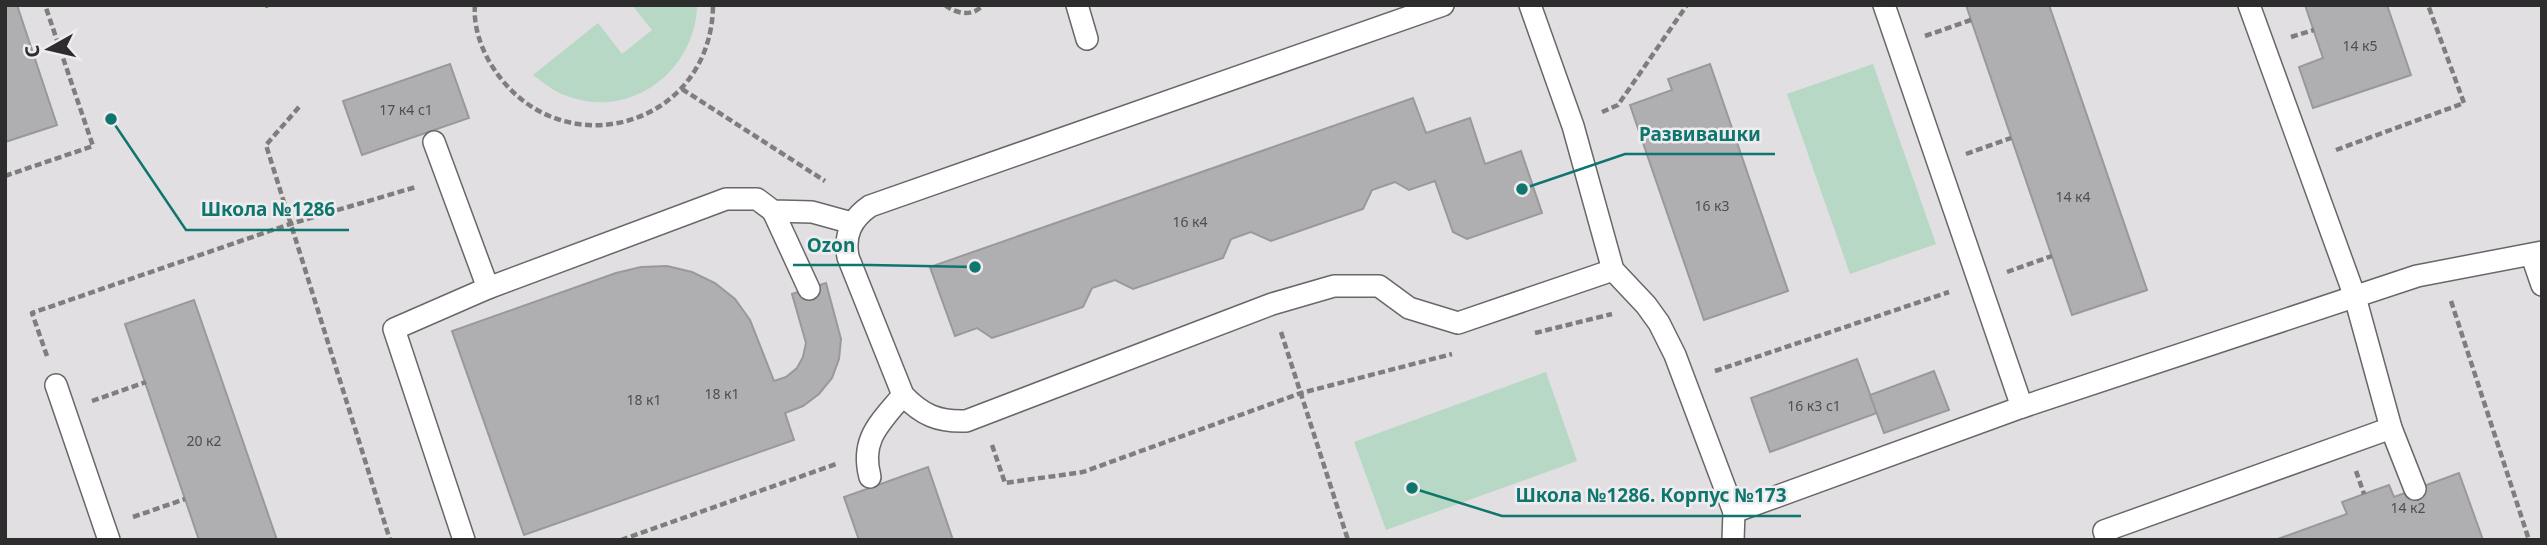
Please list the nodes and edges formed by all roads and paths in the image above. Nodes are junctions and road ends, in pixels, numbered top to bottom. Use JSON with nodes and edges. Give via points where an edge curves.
{"nodes":[{"id":1,"x":45,"y":5,"type":"edge"},
{"id":2,"x":475,"y":5,"type":"edge"},
{"id":3,"x":713,"y":5,"type":"edge"},
{"id":4,"x":945,"y":5,"type":"edge"},
{"id":5,"x":983,"y":5,"type":"edge"},
{"id":6,"x":1077,"y":5,"type":"edge"},
{"id":7,"x":1443,"y":5,"type":"edge"},
{"id":8,"x":1530,"y":5,"type":"edge"},
{"id":9,"x":1687,"y":5,"type":"edge"},
{"id":10,"x":1884,"y":5,"type":"edge"},
{"id":11,"x":2249,"y":5,"type":"edge"},
{"id":12,"x":2428,"y":5,"type":"edge"},
{"id":13,"x":1971,"y":20,"type":"dead end"},
{"id":14,"x":1087,"y":39,"type":"dead end"},
{"id":15,"x":1898,"y":45,"type":"junction"},
{"id":16,"x":681,"y":89,"type":"junction"},
{"id":17,"x":299,"y":107,"type":"dead end"},
{"id":18,"x":1573,"y":126,"type":"junction"},
{"id":19,"x":2011,"y":138,"type":"dead end"},
{"id":20,"x":434,"y":142,"type":"dead end"},
{"id":21,"x":2305,"y":161,"type":"junction"},
{"id":22,"x":1939,"y":163,"type":"junction"},
{"id":23,"x":5,"y":176,"type":"edge"},
{"id":24,"x":447,"y":178,"type":"junction"},
{"id":25,"x":881,"y":201,"type":"junction"},
{"id":26,"x":773,"y":211,"type":"junction"},
{"id":27,"x":852,"y":223,"type":"junction"},
{"id":28,"x":290,"y":224,"type":"junction"},
{"id":29,"x":2537,"y":254,"type":"edge"},
{"id":30,"x":2052,"y":256,"type":"dead end"},
{"id":31,"x":1613,"y":270,"type":"junction"},
{"id":32,"x":2441,"y":272,"type":"junction"},
{"id":33,"x":1979,"y":281,"type":"junction"},
{"id":34,"x":2542,"y":285,"type":"edge"},
{"id":35,"x":488,"y":288,"type":"junction"},
{"id":36,"x":809,"y":289,"type":"dead end"},
{"id":37,"x":2355,"y":298,"type":"junction"},
{"id":38,"x":1272,"y":304,"type":"junction"},
{"id":39,"x":1646,"y":305,"type":"junction"},
{"id":40,"x":1527,"y":335,"type":"dead end"},
{"id":41,"x":1461,"y":352,"type":"dead end"},
{"id":42,"x":1684,"y":381,"type":"junction"},
{"id":43,"x":146,"y":382,"type":"dead end"},
{"id":44,"x":56,"y":385,"type":"joint"},
{"id":45,"x":1301,"y":393,"type":"junction"},
{"id":46,"x":902,"y":395,"type":"junction"},
{"id":47,"x":2022,"y":407,"type":"junction"},
{"id":48,"x":65,"y":410,"type":"junction"},
{"id":49,"x":982,"y":416,"type":"junction"},
{"id":50,"x":2391,"y":428,"type":"junction"},
{"id":51,"x":866,"y":453,"type":"junction"},
{"id":52,"x":870,"y":477,"type":"dead end"},
{"id":53,"x":2415,"y":489,"type":"dead end"},
{"id":54,"x":185,"y":499,"type":"dead end"},
{"id":55,"x":1734,"y":512,"type":"junction"},
{"id":56,"x":107,"y":533,"type":"edge"},
{"id":57,"x":623,"y":539,"type":"edge"},
{"id":58,"x":390,"y":540,"type":"edge"},
{"id":59,"x":464,"y":540,"type":"edge"},
{"id":60,"x":1348,"y":540,"type":"edge"},
{"id":61,"x":1733,"y":540,"type":"edge"},
{"id":62,"x":2107,"y":540,"type":"edge"},
{"id":63,"x":2529,"y":540,"type":"edge"}],
"edges":[{"from":1,"to":23,"type":"path","via":[[93,146]]},
{"from":2,"to":16,"type":"path","via":[[482,51],[504,85],[535,111],[572,124],[612,125],[650,113]]},
{"from":3,"to":16,"type":"path","via":[[713,26],[702,60]]},
{"from":4,"to":5,"type":"path","via":[[963,14]]},
{"from":6,"to":14,"type":"lane"},
{"from":7,"to":25,"type":"lane"},
{"from":8,"to":18,"type":"lane"},
{"from":9,"to":18,"type":"path","via":[[1618,105]]},
{"from":10,"to":15,"type":"lane"},
{"from":11,"to":21,"type":"lane"},
{"from":12,"to":21,"type":"path","via":[[2463,103]]},
{"from":13,"to":15,"type":"path"},
{"from":15,"to":22,"type":"lane"},
{"from":16,"to":25,"type":"path","via":[[834,187]]},
{"from":17,"to":28,"type":"path","via":[[266,145]]},
{"from":18,"to":31,"type":"lane"},
{"from":19,"to":22,"type":"path"},
{"from":20,"to":24,"type":"lane"},
{"from":21,"to":37,"type":"lane"},
{"from":22,"to":33,"type":"lane"},
{"from":24,"to":28,"type":"path"},
{"from":24,"to":35,"type":"lane"},
{"from":25,"to":27,"type":"lane"},
{"from":26,"to":27,"type":"lane","via":[[812,212]]},
{"from":26,"to":35,"type":"lane","via":[[757,199],[726,199]]},
{"from":26,"to":36,"type":"lane"},
{"from":27,"to":46,"type":"lane","via":[[848,257]]},
{"from":28,"to":44,"type":"path","via":[[33,313]]},
{"from":28,"to":58,"type":"path"},
{"from":29,"to":32,"type":"lane"},
{"from":29,"to":34,"type":"lane"},
{"from":30,"to":33,"type":"path"},
{"from":31,"to":38,"type":"lane","via":[[1458,323],[1409,308],[1379,286],[1334,286]]},
{"from":31,"to":39,"type":"lane"},
{"from":32,"to":37,"type":"lane"},
{"from":32,"to":63,"type":"path"},
{"from":33,"to":42,"type":"path"},
{"from":33,"to":47,"type":"lane"},
{"from":35,"to":59,"type":"lane","via":[[394,329]]},
{"from":37,"to":47,"type":"lane"},
{"from":37,"to":50,"type":"lane"},
{"from":38,"to":45,"type":"path"},
{"from":38,"to":49,"type":"lane"},
{"from":39,"to":40,"type":"path"},
{"from":39,"to":42,"type":"lane","via":[[1659,323]]},
{"from":41,"to":45,"type":"path"},
{"from":42,"to":55,"type":"lane"},
{"from":43,"to":48,"type":"path"},
{"from":44,"to":48,"type":"lane"},
{"from":45,"to":49,"type":"path","via":[[1083,472],[1005,483]]},
{"from":45,"to":60,"type":"path"},
{"from":46,"to":49,"type":"lane","via":[[931,418],[948,422]]},
{"from":46,"to":51,"type":"lane","via":[[874,430]]},
{"from":47,"to":55,"type":"lane"},
{"from":48,"to":56,"type":"lane"},
{"from":50,"to":53,"type":"lane"},
{"from":50,"to":62,"type":"lane","via":[[2104,531]]},
{"from":51,"to":52,"type":"lane"},
{"from":51,"to":57,"type":"path"},
{"from":54,"to":56,"type":"path"},
{"from":55,"to":61,"type":"lane"}]}
